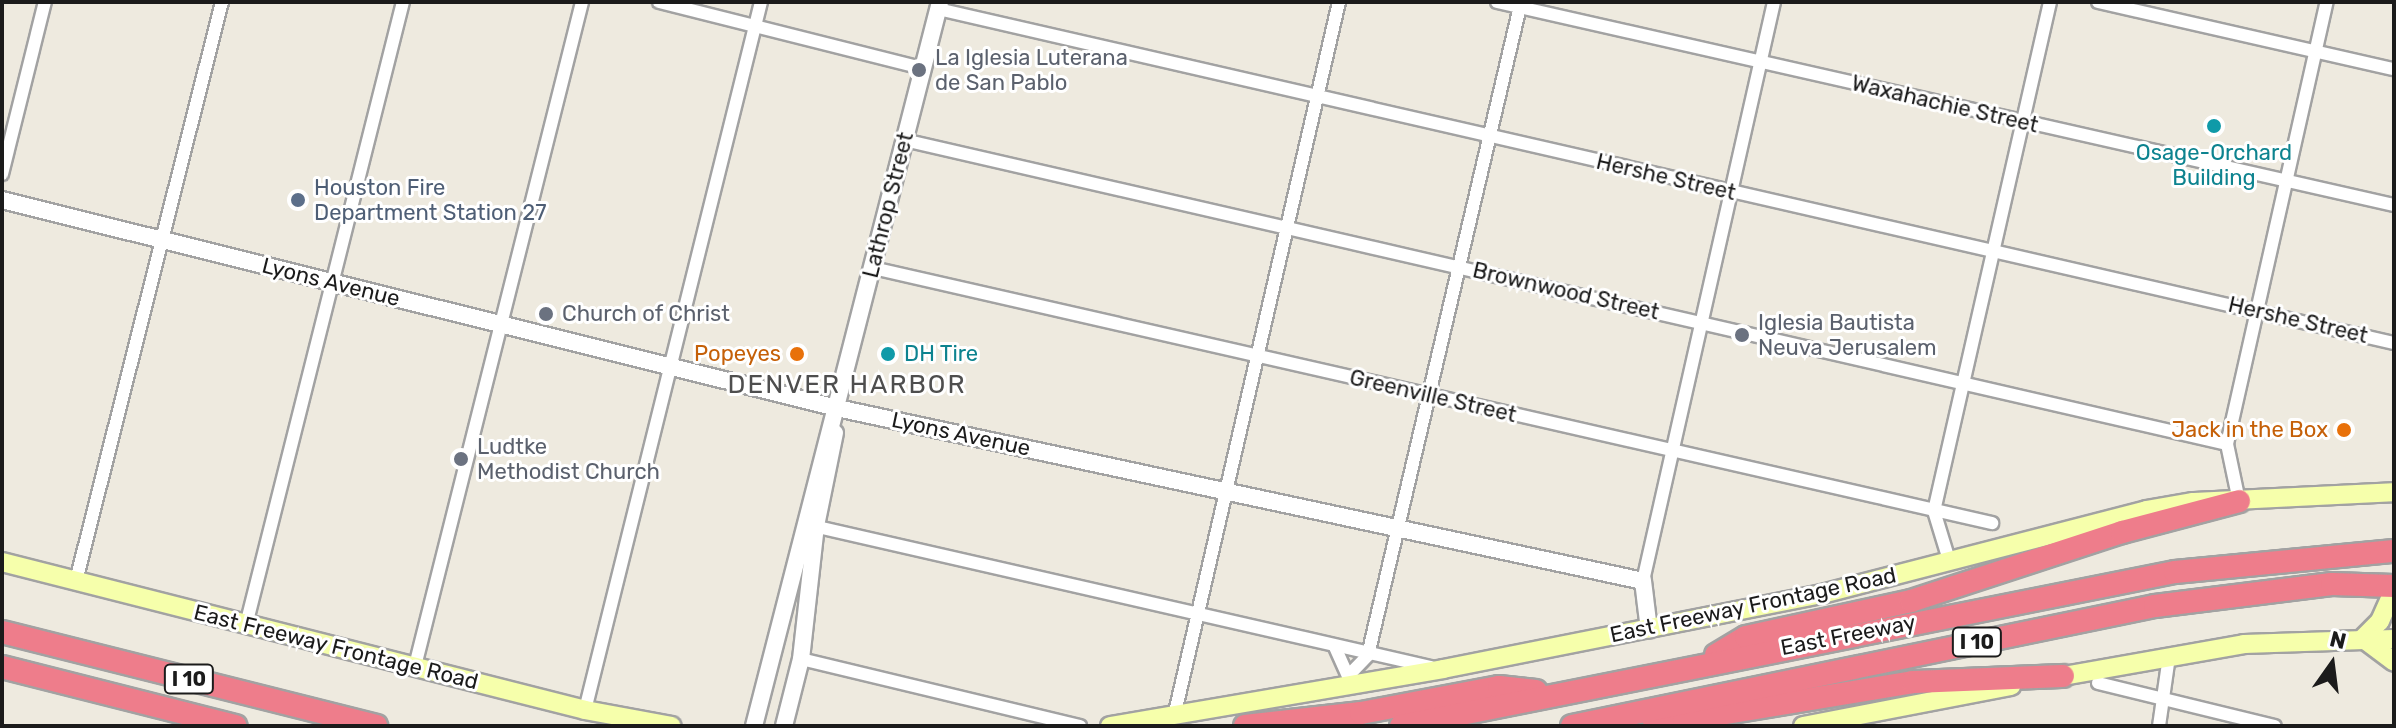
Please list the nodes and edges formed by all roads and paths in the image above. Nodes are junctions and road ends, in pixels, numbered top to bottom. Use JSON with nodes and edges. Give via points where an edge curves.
{"nodes":[{"id":1,"x":45,"y":2,"type":"edge"},
{"id":2,"x":222,"y":2,"type":"edge"},
{"id":3,"x":403,"y":2,"type":"edge"},
{"id":4,"x":582,"y":2,"type":"edge"},
{"id":5,"x":659,"y":2,"type":"edge"},
{"id":6,"x":761,"y":2,"type":"edge"},
{"id":7,"x":1339,"y":2,"type":"edge"},
{"id":8,"x":1497,"y":2,"type":"edge"},
{"id":9,"x":1774,"y":2,"type":"edge"},
{"id":10,"x":2050,"y":2,"type":"edge"},
{"id":11,"x":2098,"y":2,"type":"edge"},
{"id":12,"x":2327,"y":2,"type":"edge"},
{"id":13,"x":1520,"y":5,"type":"edge"},
{"id":14,"x":939,"y":6,"type":"edge"},
{"id":15,"x":755,"y":26,"type":"junction"},
{"id":16,"x":2316,"y":52,"type":"junction"},
{"id":17,"x":1760,"y":62,"type":"junction"},
{"id":18,"x":921,"y":68,"type":"junction"},
{"id":19,"x":2394,"y":69,"type":"edge"},
{"id":20,"x":1317,"y":98,"type":"junction"},
{"id":21,"x":2025,"y":122,"type":"junction"},
{"id":22,"x":1490,"y":138,"type":"junction"},
{"id":23,"x":904,"y":140,"type":"junction"},
{"id":24,"x":2,"y":174,"type":"edge"},
{"id":25,"x":2288,"y":180,"type":"junction"},
{"id":26,"x":1732,"y":192,"type":"junction"},
{"id":27,"x":2,"y":200,"type":"edge"},
{"id":28,"x":2394,"y":205,"type":"edge"},
{"id":29,"x":1288,"y":227,"type":"junction"},
{"id":30,"x":162,"y":240,"type":"junction"},
{"id":31,"x":1995,"y":251,"type":"junction"},
{"id":32,"x":1460,"y":267,"type":"junction"},
{"id":33,"x":873,"y":268,"type":"junction"},
{"id":34,"x":332,"y":282,"type":"junction"},
{"id":35,"x":2257,"y":311,"type":"junction"},
{"id":36,"x":1702,"y":321,"type":"junction"},
{"id":37,"x":501,"y":324,"type":"junction"},
{"id":38,"x":2394,"y":343,"type":"edge"},
{"id":39,"x":1258,"y":357,"type":"junction"},
{"id":40,"x":670,"y":367,"type":"junction"},
{"id":41,"x":1965,"y":382,"type":"junction"},
{"id":42,"x":1430,"y":394,"type":"junction"},
{"id":43,"x":837,"y":408,"type":"junction"},
{"id":44,"x":2227,"y":444,"type":"junction"},
{"id":45,"x":1673,"y":452,"type":"junction"},
{"id":46,"x":1228,"y":491,"type":"junction"},
{"id":47,"x":2394,"y":492,"type":"edge"},
{"id":48,"x":2239,"y":501,"type":"junction"},
{"id":49,"x":1934,"y":511,"type":"junction"},
{"id":50,"x":1992,"y":523,"type":"dead end"},
{"id":51,"x":809,"y":525,"type":"junction"},
{"id":52,"x":1400,"y":526,"type":"junction"},
{"id":53,"x":2394,"y":551,"type":"edge"},
{"id":54,"x":1949,"y":560,"type":"junction"},
{"id":55,"x":2,"y":562,"type":"edge"},
{"id":56,"x":76,"y":581,"type":"junction"},
{"id":57,"x":1643,"y":581,"type":"junction"},
{"id":58,"x":2394,"y":588,"type":"edge"},
{"id":59,"x":1199,"y":615,"type":"junction"},
{"id":60,"x":246,"y":625,"type":"junction"},
{"id":61,"x":1649,"y":630,"type":"junction"},
{"id":62,"x":2,"y":632,"type":"edge"},
{"id":63,"x":2362,"y":639,"type":"junction"},
{"id":64,"x":2394,"y":639,"type":"edge"},
{"id":65,"x":1335,"y":647,"type":"junction"},
{"id":66,"x":1368,"y":655,"type":"junction"},
{"id":67,"x":2169,"y":657,"type":"junction"},
{"id":68,"x":801,"y":659,"type":"junction"},
{"id":69,"x":2394,"y":662,"type":"edge"},
{"id":70,"x":1701,"y":664,"type":"junction"},
{"id":71,"x":415,"y":666,"type":"junction"},
{"id":72,"x":2,"y":667,"type":"edge"},
{"id":73,"x":1443,"y":669,"type":"junction"},
{"id":74,"x":2063,"y":676,"type":"junction"},
{"id":75,"x":1350,"y":680,"type":"junction"},
{"id":76,"x":2098,"y":683,"type":"dead end"},
{"id":77,"x":1561,"y":693,"type":"junction"},
{"id":78,"x":2165,"y":700,"type":"junction"},
{"id":79,"x":585,"y":710,"type":"junction"},
{"id":80,"x":1624,"y":715,"type":"junction"},
{"id":81,"x":1174,"y":717,"type":"junction"},
{"id":82,"x":1868,"y":719,"type":"edge"},
{"id":83,"x":236,"y":726,"type":"edge"},
{"id":84,"x":376,"y":726,"type":"edge"},
{"id":85,"x":672,"y":726,"type":"edge"},
{"id":86,"x":754,"y":726,"type":"edge"},
{"id":87,"x":784,"y":726,"type":"edge"},
{"id":88,"x":1080,"y":726,"type":"edge"},
{"id":89,"x":1110,"y":726,"type":"edge"},
{"id":90,"x":1245,"y":726,"type":"edge"},
{"id":91,"x":1401,"y":726,"type":"edge"},
{"id":92,"x":1572,"y":726,"type":"edge"},
{"id":93,"x":1803,"y":726,"type":"edge"},
{"id":94,"x":2159,"y":726,"type":"edge"},
{"id":95,"x":2275,"y":726,"type":"edge"}],
"edges":[{"from":1,"to":24,"type":"street"},
{"from":2,"to":30,"type":"street"},
{"from":3,"to":34,"type":"street"},
{"from":4,"to":37,"type":"street"},
{"from":5,"to":15,"type":"street"},
{"from":6,"to":15,"type":"street"},
{"from":7,"to":20,"type":"street"},
{"from":8,"to":13,"type":"street","name":"Waxahachie Street"},
{"from":9,"to":17,"type":"street"},
{"from":10,"to":21,"type":"street"},
{"from":11,"to":16,"type":"street"},
{"from":12,"to":16,"type":"street"},
{"from":13,"to":17,"type":"street","name":"Waxahachie Street"},
{"from":13,"to":22,"type":"street"},
{"from":14,"to":18,"type":"street","name":"Lathrop Street"},
{"from":14,"to":20,"type":"street","name":"Hershe Street"},
{"from":15,"to":18,"type":"street"},
{"from":15,"to":40,"type":"street"},
{"from":16,"to":19,"type":"street"},
{"from":16,"to":25,"type":"street"},
{"from":17,"to":21,"type":"street","name":"Waxahachie Street"},
{"from":17,"to":26,"type":"street"},
{"from":18,"to":23,"type":"street","name":"Lathrop Street"},
{"from":20,"to":22,"type":"street","name":"Hershe Street"},
{"from":20,"to":29,"type":"street"},
{"from":21,"to":25,"type":"street","name":"Waxahachie Street"},
{"from":21,"to":31,"type":"street"},
{"from":22,"to":26,"type":"street","name":"Hershe Street"},
{"from":22,"to":32,"type":"street"},
{"from":23,"to":29,"type":"street","name":"Brownwood Street"},
{"from":23,"to":33,"type":"street","name":"Lathrop Street"},
{"from":25,"to":28,"type":"street","name":"Waxahachie Street"},
{"from":25,"to":35,"type":"street"},
{"from":26,"to":31,"type":"street","name":"Hershe Street"},
{"from":26,"to":36,"type":"street"},
{"from":27,"to":30,"type":"street","name":"Lyons Avenue"},
{"from":29,"to":32,"type":"street","name":"Brownwood Street"},
{"from":29,"to":39,"type":"street"},
{"from":30,"to":34,"type":"street","name":"Lyons Avenue"},
{"from":30,"to":56,"type":"street"},
{"from":31,"to":35,"type":"street","name":"Hershe Street"},
{"from":31,"to":41,"type":"street"},
{"from":32,"to":36,"type":"street","name":"Brownwood Street"},
{"from":32,"to":42,"type":"street"},
{"from":33,"to":39,"type":"street","name":"Greenville Street"},
{"from":33,"to":43,"type":"street","name":"Lathrop Street"},
{"from":34,"to":37,"type":"street","name":"Lyons Avenue"},
{"from":34,"to":60,"type":"street"},
{"from":35,"to":38,"type":"street","name":"Hershe Street"},
{"from":35,"to":44,"type":"street"},
{"from":36,"to":41,"type":"street","name":"Brownwood Street"},
{"from":36,"to":45,"type":"street"},
{"from":37,"to":40,"type":"street","name":"Lyons Avenue"},
{"from":37,"to":71,"type":"street"},
{"from":39,"to":42,"type":"street","name":"Greenville Street"},
{"from":39,"to":46,"type":"street"},
{"from":40,"to":43,"type":"street","name":"Lyons Avenue"},
{"from":40,"to":79,"type":"street"},
{"from":41,"to":44,"type":"street","name":"Brownwood Street"},
{"from":41,"to":49,"type":"street"},
{"from":42,"to":45,"type":"street","name":"Greenville Street"},
{"from":42,"to":52,"type":"street"},
{"from":43,"to":46,"type":"street","name":"Lyons Avenue"},
{"from":43,"to":51,"type":"street","name":"Lathrop Street"},
{"from":44,"to":48,"type":"street"},
{"from":45,"to":49,"type":"street","name":"Greenville Street"},
{"from":45,"to":57,"type":"street"},
{"from":46,"to":52,"type":"street","name":"Lyons Avenue"},
{"from":46,"to":59,"type":"street"},
{"from":47,"to":48,"type":"main road","name":"East Freeway Frontage Road"},
{"from":48,"to":54,"type":"main road","name":"East Freeway Frontage Road","via":[[2146,510]]},
{"from":48,"to":70,"type":"highway","via":[[2122,532],[1911,601],[1746,637]]},
{"from":49,"to":50,"type":"street","name":"Greenville Street"},
{"from":49,"to":54,"type":"street"},
{"from":51,"to":59,"type":"street"},
{"from":51,"to":68,"type":"street","name":"Lathrop Street"},
{"from":51,"to":86,"type":"street","name":"Lathrop Street"},
{"from":52,"to":57,"type":"street","name":"Lyons Avenue"},
{"from":52,"to":66,"type":"street"},
{"from":53,"to":70,"type":"highway","name":"East Freeway","number":"I 10","via":[[2340,552],[2175,572]]},
{"from":54,"to":61,"type":"main road","name":"East Freeway Frontage Road","via":[[1822,594]]},
{"from":55,"to":56,"type":"main road","name":"East Freeway Frontage Road"},
{"from":56,"to":60,"type":"main road","name":"East Freeway Frontage Road"},
{"from":57,"to":61,"type":"street"},
{"from":58,"to":63,"type":"main road","via":[[2380,621]]},
{"from":58,"to":80,"type":"highway","name":"East Freeway","number":"I 10","via":[[2332,584],[2155,606]]},
{"from":59,"to":65,"type":"street"},
{"from":59,"to":81,"type":"street"},
{"from":60,"to":71,"type":"main road","name":"East Freeway Frontage Road"},
{"from":61,"to":73,"type":"main road","name":"East Freeway Frontage Road"},
{"from":62,"to":84,"type":"highway","number":"I 10"},
{"from":63,"to":64,"type":"main road"},
{"from":63,"to":67,"type":"main road","via":[[2244,644]]},
{"from":63,"to":69,"type":"main road"},
{"from":65,"to":66,"type":"street"},
{"from":65,"to":75,"type":"street"},
{"from":66,"to":73,"type":"street"},
{"from":66,"to":75,"type":"street"},
{"from":67,"to":74,"type":"main road"},
{"from":67,"to":78,"type":"street"},
{"from":68,"to":87,"type":"street","name":"Lathrop Street"},
{"from":68,"to":88,"type":"street"},
{"from":70,"to":77,"type":"highway","name":"East Freeway","number":"I 10"},
{"from":71,"to":79,"type":"main road","name":"East Freeway Frontage Road"},
{"from":72,"to":83,"type":"highway","number":"I 10"},
{"from":73,"to":75,"type":"main road","name":"East Freeway Frontage Road"},
{"from":74,"to":80,"type":"highway","via":[[1913,682],[1684,720]]},
{"from":74,"to":82,"type":"main road"},
{"from":75,"to":81,"type":"main road","name":"East Freeway Frontage Road"},
{"from":76,"to":78,"type":"street"},
{"from":77,"to":90,"type":"highway","via":[[1499,687],[1361,713]]},
{"from":77,"to":91,"type":"highway","name":"East Freeway","number":"I 10"},
{"from":78,"to":94,"type":"street"},
{"from":78,"to":95,"type":"street"},
{"from":79,"to":85,"type":"main road","name":"East Freeway Frontage Road"},
{"from":80,"to":92,"type":"highway","name":"East Freeway","number":"I 10"},
{"from":81,"to":89,"type":"main road","name":"East Freeway Frontage Road"},
{"from":82,"to":93,"type":"main road"}]}
